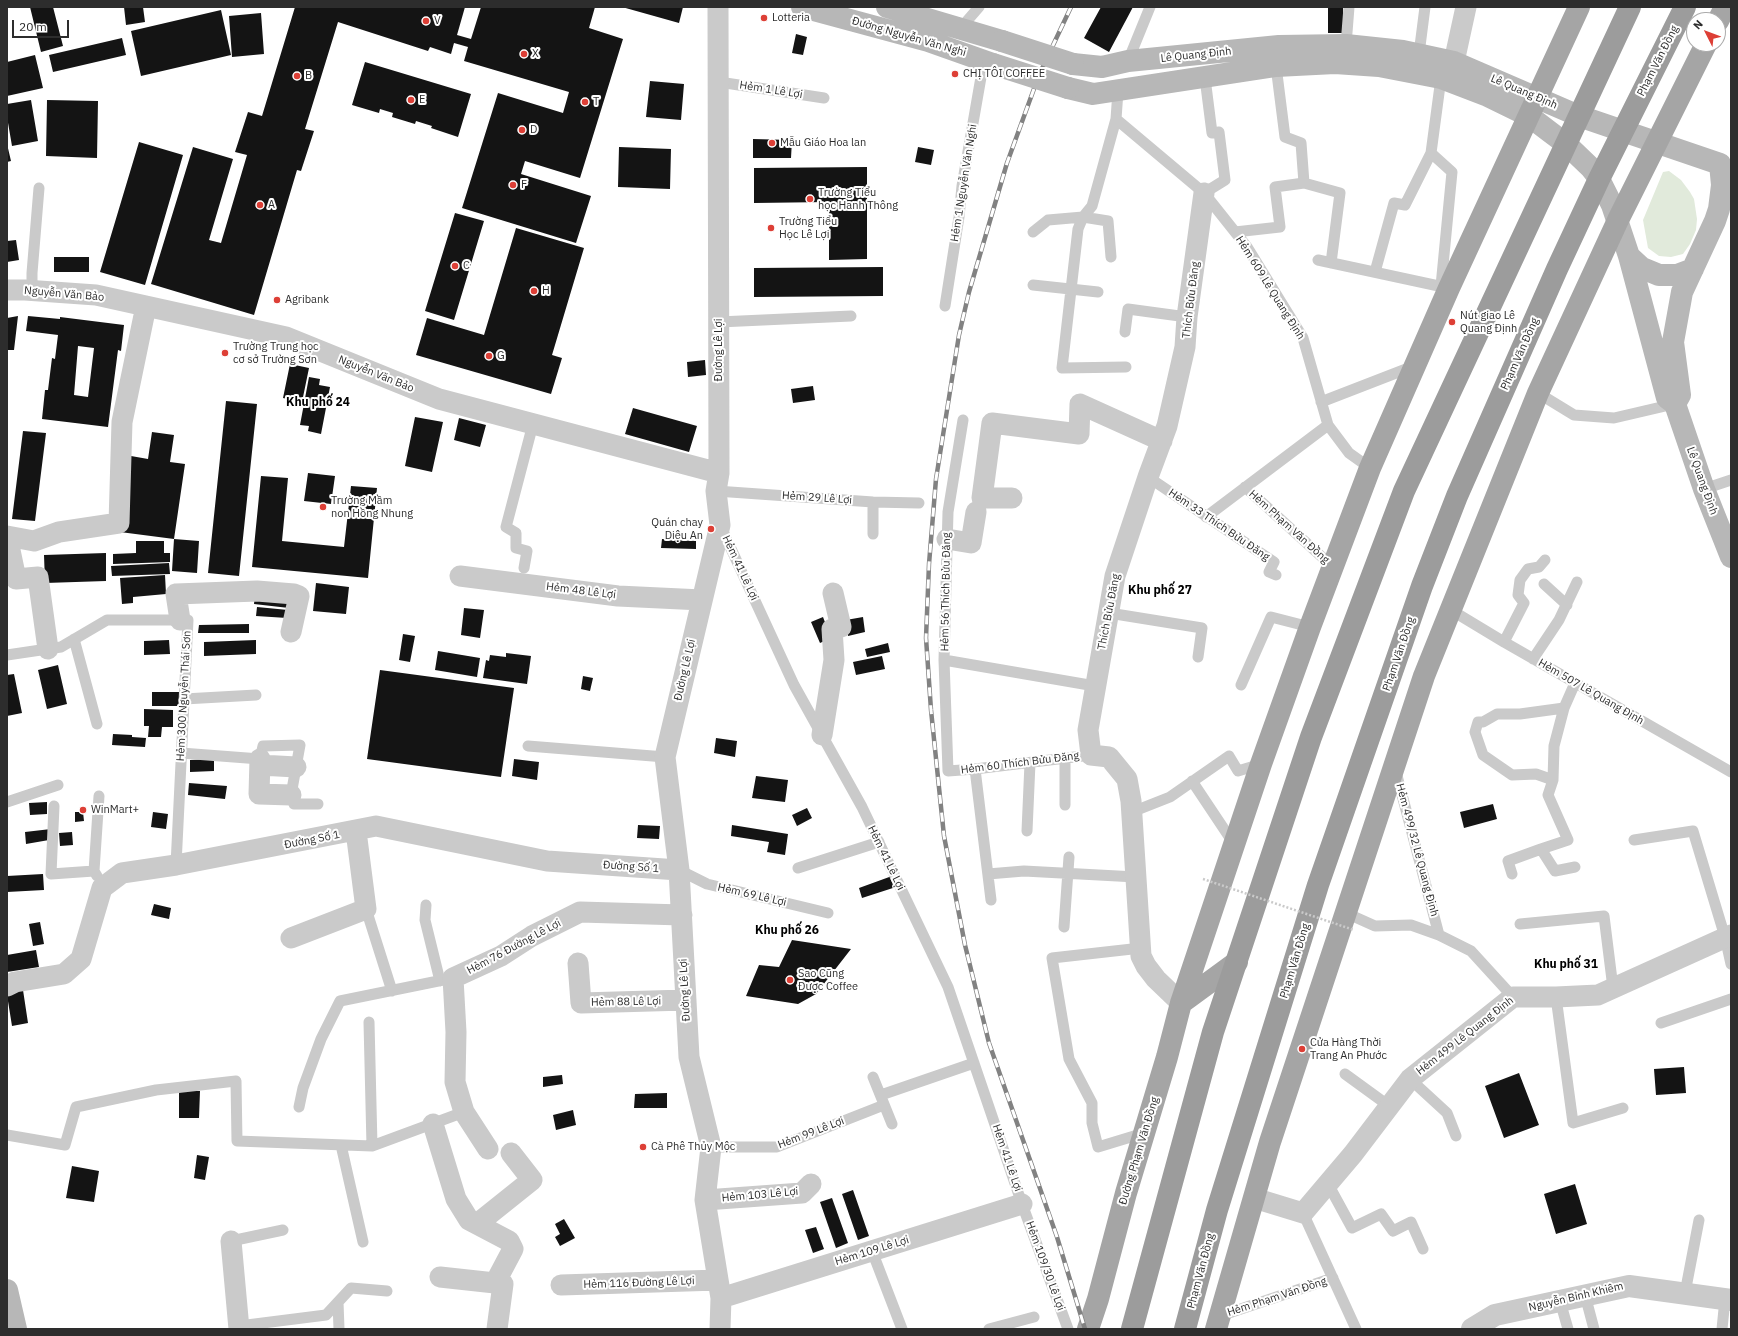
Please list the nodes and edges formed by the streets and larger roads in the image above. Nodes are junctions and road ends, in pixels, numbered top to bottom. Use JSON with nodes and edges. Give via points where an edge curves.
{"nodes":[{"id":1,"x":718,"y":7,"type":"edge"},
{"id":2,"x":802,"y":7,"type":"edge"},
{"id":3,"x":887,"y":7,"type":"edge"},
{"id":4,"x":1466,"y":7,"type":"edge"},
{"id":5,"x":1579,"y":7,"type":"edge"},
{"id":6,"x":1630,"y":7,"type":"edge"},
{"id":7,"x":1685,"y":7,"type":"edge"},
{"id":8,"x":1702,"y":52,"type":"edge"},
{"id":9,"x":1073,"y":64,"type":"joint"},
{"id":10,"x":1447,"y":70,"type":"junction"},
{"id":11,"x":1068,"y":88,"type":"joint"},
{"id":12,"x":1533,"y":107,"type":"junction"},
{"id":13,"x":1579,"y":116,"type":"junction"},
{"id":14,"x":1623,"y":130,"type":"junction"},
{"id":15,"x":1657,"y":142,"type":"junction"},
{"id":16,"x":1566,"y":144,"type":"junction"},
{"id":17,"x":1726,"y":161,"type":"edge"},
{"id":18,"x":1599,"y":178,"type":"junction"},
{"id":19,"x":1204,"y":193,"type":"road end"},
{"id":20,"x":1618,"y":220,"type":"junction"},
{"id":21,"x":1629,"y":256,"type":"junction"},
{"id":22,"x":1693,"y":269,"type":"junction"},
{"id":23,"x":7,"y":290,"type":"edge"},
{"id":24,"x":146,"y":306,"type":"junction"},
{"id":25,"x":1675,"y":404,"type":"junction"},
{"id":26,"x":1162,"y":441,"type":"junction"},
{"id":27,"x":718,"y":482,"type":"junction"},
{"id":28,"x":1012,"y":498,"type":"dead end"},
{"id":29,"x":976,"y":512,"type":"dead end"},
{"id":30,"x":947,"y":539,"type":"road end"},
{"id":31,"x":1731,"y":557,"type":"edge"},
{"id":32,"x":460,"y":576,"type":"dead end"},
{"id":33,"x":833,"y":593,"type":"dead end"},
{"id":34,"x":702,"y":600,"type":"junction"},
{"id":35,"x":180,"y":620,"type":"road end"},
{"id":36,"x":291,"y":632,"type":"dead end"},
{"id":37,"x":48,"y":649,"type":"road end"},
{"id":38,"x":822,"y":735,"type":"road end"},
{"id":39,"x":296,"y":767,"type":"road end"},
{"id":40,"x":291,"y":795,"type":"road end"},
{"id":41,"x":356,"y":831,"type":"junction"},
{"id":42,"x":679,"y":870,"type":"junction"},
{"id":43,"x":682,"y":915,"type":"junction"},
{"id":44,"x":1728,"y":936,"type":"edge"},
{"id":45,"x":290,"y":938,"type":"dead end"},
{"id":46,"x":1237,"y":962,"type":"junction"},
{"id":47,"x":578,"y":963,"type":"dead end"},
{"id":48,"x":7,"y":986,"type":"edge"},
{"id":49,"x":686,"y":1000,"type":"junction"},
{"id":50,"x":1181,"y":1003,"type":"junction"},
{"id":51,"x":433,"y":1124,"type":"road end"},
{"id":52,"x":488,"y":1149,"type":"dead end"},
{"id":53,"x":511,"y":1153,"type":"dead end"},
{"id":54,"x":812,"y":1184,"type":"dead end"},
{"id":55,"x":1254,"y":1198,"type":"junction"},
{"id":56,"x":705,"y":1200,"type":"junction"},
{"id":57,"x":1022,"y":1204,"type":"road end"},
{"id":58,"x":477,"y":1224,"type":"junction"},
{"id":59,"x":231,"y":1241,"type":"road end"},
{"id":60,"x":440,"y":1277,"type":"dead end"},
{"id":61,"x":495,"y":1283,"type":"junction"},
{"id":62,"x":561,"y":1286,"type":"dead end"},
{"id":63,"x":719,"y":1289,"type":"junction"},
{"id":64,"x":7,"y":1290,"type":"edge"},
{"id":65,"x":1728,"y":1299,"type":"edge"},
{"id":66,"x":1218,"y":1323,"type":"edge"},
{"id":67,"x":239,"y":1327,"type":"edge"},
{"id":68,"x":16,"y":1329,"type":"edge"},
{"id":69,"x":497,"y":1329,"type":"edge"},
{"id":70,"x":720,"y":1329,"type":"edge"},
{"id":71,"x":1088,"y":1329,"type":"edge"},
{"id":72,"x":1132,"y":1329,"type":"edge"},
{"id":73,"x":1185,"y":1329,"type":"edge"},
{"id":74,"x":1472,"y":1329,"type":"edge"}],
"edges":[{"from":1,"to":27,"type":"street","name":"Đường Lê Lợi"},
{"from":2,"to":11,"type":"main road","name":"Đường Nguyễn Văn Nghi","bridge":true,"via":[[928,41]]},
{"from":3,"to":9,"type":"main road","name":"Đường Nguyễn Văn Nghi","bridge":true},
{"from":4,"to":10,"type":"street"},
{"from":5,"to":12,"type":"main road"},
{"from":6,"to":13,"type":"highway"},
{"from":7,"to":14,"type":"highway","name":"Phạm Văn Đồng"},
{"from":8,"to":15,"type":"main road"},
{"from":9,"to":10,"type":"main road","name":"Lê Quang Định","via":[[1102,67],[1128,61],[1279,46],[1346,45],[1419,54]]},
{"from":10,"to":11,"type":"main road","name":"Lê Quang Định","via":[[1335,62],[1276,66],[1093,94]]},
{"from":10,"to":12,"type":"main road","name":"Lê Quang Định"},
{"from":12,"to":13,"type":"main road","name":"Lê Quang Định"},
{"from":12,"to":16,"type":"main road","name":"Lê Quang Định"},
{"from":12,"to":50,"type":"main road","via":[[1445,287],[1415,365],[1370,468],[1261,764]]},
{"from":13,"to":14,"type":"main road","name":"Lê Quang Định"},
{"from":13,"to":16,"type":"highway"},
{"from":14,"to":15,"type":"main road","name":"Lê Quang Định"},
{"from":14,"to":18,"type":"highway","name":"Phạm Văn Đồng"},
{"from":15,"to":17,"type":"main road","name":"Lê Quang Định"},
{"from":15,"to":20,"type":"main road"},
{"from":16,"to":18,"type":"main road","name":"Lê Quang Định"},
{"from":16,"to":46,"type":"highway","via":[[1404,491],[1311,737]]},
{"from":17,"to":22,"type":"main road","name":"Lê Quang Định","via":[[1719,209]]},
{"from":18,"to":20,"type":"main road","name":"Lê Quang Định"},
{"from":18,"to":73,"type":"highway","name":"Phạm Văn Đồng","via":[[1456,496],[1422,586],[1318,885],[1218,1210]]},
{"from":19,"to":26,"type":"street","name":"Thích Bửu Đăng","via":[[1185,347],[1168,426]]},
{"from":20,"to":21,"type":"main road","name":"Lê Quang Định"},
{"from":20,"to":55,"type":"main road","via":[[1538,393],[1424,676],[1394,765],[1350,922],[1270,1142]]},
{"from":21,"to":22,"type":"main road","via":[[1642,268],[1659,275],[1677,275]]},
{"from":21,"to":25,"type":"main road","name":"Lê Quang Định","via":[[1667,398]]},
{"from":22,"to":25,"type":"main road","name":"Lê Quang Định","via":[[1682,292],[1673,342],[1680,395]]},
{"from":23,"to":24,"type":"street","name":"Nguyễn Văn Bảo","via":[[96,295]]},
{"from":24,"to":27,"type":"street","name":"Nguyễn Văn Bảo","via":[[256,324],[439,399],[543,422]]},
{"from":24,"to":37,"type":"street","via":[[122,422],[119,523],[58,532],[34,541],[7,536],[16,579],[38,577]]},
{"from":25,"to":31,"type":"main road","name":"Lê Quang Định"},
{"from":26,"to":28,"type":"street","via":[[1080,404],[1079,434],[992,423],[982,498]]},
{"from":26,"to":50,"type":"street","name":"Thích Bửu Đăng","via":[[1115,576],[1088,730],[1091,755],[1109,757],[1127,779],[1132,812],[1141,956],[1146,966]]},
{"from":27,"to":34,"type":"street","name":"Đường Lê Lợi","via":[[720,525]]},
{"from":29,"to":30,"type":"street","via":[[971,543]]},
{"from":32,"to":34,"type":"street","name":"Hẻm 48 Lê Lợi","via":[[618,596]]},
{"from":33,"to":38,"type":"street","via":[[842,627],[832,629],[834,660]]},
{"from":34,"to":42,"type":"street","name":"Đường Lê Lợi","via":[[665,757]]},
{"from":35,"to":36,"type":"street","via":[[176,594],[294,594],[299,596]]},
{"from":39,"to":40,"type":"street","via":[[260,762],[259,794]]},
{"from":41,"to":42,"type":"street","name":"Đường Số 1","via":[[376,826],[547,861]]},
{"from":41,"to":45,"type":"street","via":[[366,909]]},
{"from":41,"to":48,"type":"street","name":"Đường Số 1","via":[[98,879],[81,959],[64,974],[15,982]]},
{"from":42,"to":43,"type":"street","name":"Đường Lê Lợi"},
{"from":43,"to":49,"type":"street","name":"Đường Lê Lợi"},
{"from":43,"to":52,"type":"street","name":"Hẻm 76 Đường Lê Lợi","via":[[580,912],[532,936],[501,956],[446,980],[456,1032],[455,1082],[464,1112]]},
{"from":44,"to":55,"type":"street","name":"Hẻm 499 Lê Quang Định","via":[[1598,995],[1556,998],[1513,997],[1410,1079],[1353,1154],[1303,1213]]},
{"from":46,"to":50,"type":"main road"},
{"from":46,"to":72,"type":"highway","via":[[1213,1032]]},
{"from":47,"to":49,"type":"street","name":"Hẻm 88 Lê Lợi","via":[[582,1003]]},
{"from":49,"to":56,"type":"street","name":"Đường Lê Lợi","via":[[689,1057],[711,1148]]},
{"from":50,"to":71,"type":"main road","name":"Đường Phạm Văn Đồng"},
{"from":51,"to":58,"type":"street","via":[[456,1199],[469,1220]]},
{"from":53,"to":58,"type":"street","via":[[532,1180]]},
{"from":54,"to":56,"type":"street","name":"Hẻm 103 Lê Lợi","via":[[802,1193]]},
{"from":55,"to":66,"type":"main road"},
{"from":56,"to":63,"type":"street","name":"Đường Lê Lợi"},
{"from":57,"to":63,"type":"street","name":"Hẻm 109 Lê Lợi","via":[[872,1251]]},
{"from":58,"to":61,"type":"street","via":[[509,1242],[513,1249]]},
{"from":59,"to":67,"type":"street"},
{"from":60,"to":61,"type":"street"},
{"from":61,"to":69,"type":"street","via":[[503,1284]]},
{"from":62,"to":63,"type":"street","name":"Hẻm 116 Đường Lê Lợi"},
{"from":63,"to":70,"type":"street","name":"Đường Lê Lợi"},
{"from":64,"to":68,"type":"main road"},
{"from":65,"to":74,"type":"street","name":"Nguyễn Bỉnh Khiêm","via":[[1629,1286],[1495,1315]]}]}
